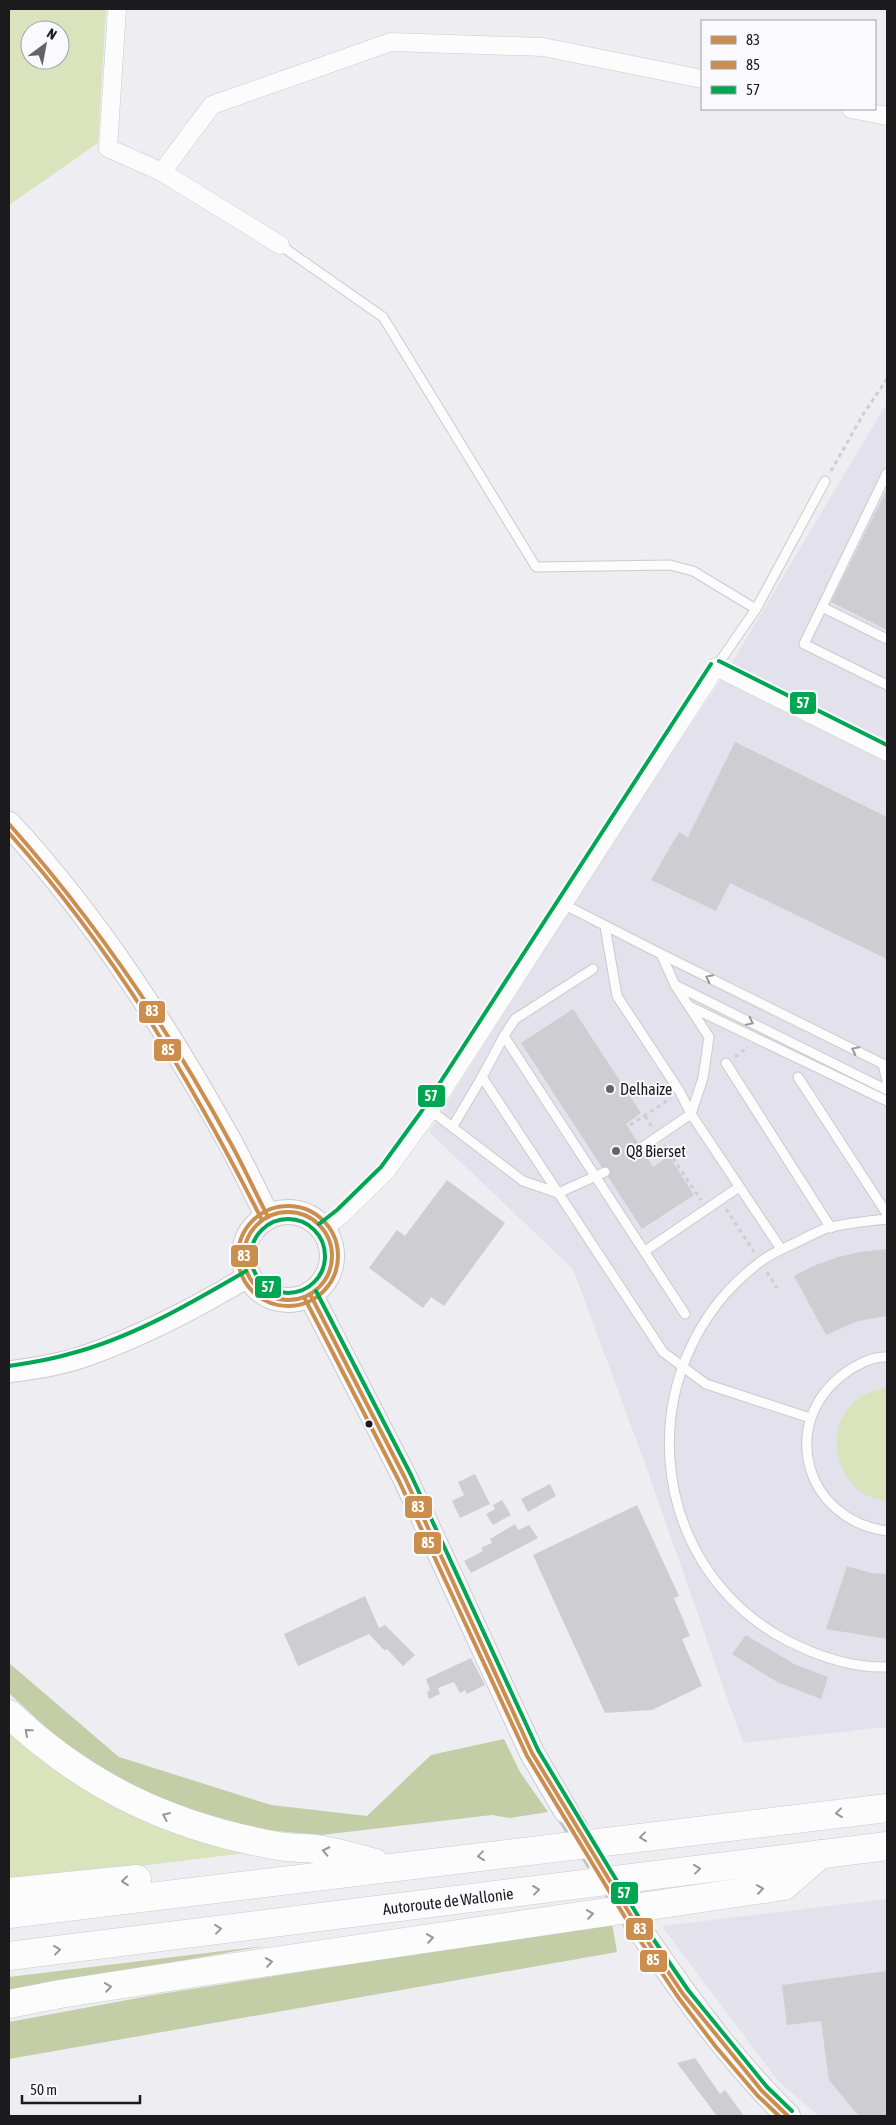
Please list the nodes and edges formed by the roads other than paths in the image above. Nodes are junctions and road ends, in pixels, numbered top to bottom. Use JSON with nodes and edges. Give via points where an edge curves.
{"nodes":[{"id":1,"x":117,"y":9,"type":"edge"},
{"id":2,"x":701,"y":79,"type":"edge"},
{"id":3,"x":856,"y":110,"type":"edge"},
{"id":4,"x":887,"y":116,"type":"edge"},
{"id":5,"x":162,"y":172,"type":"junction"},
{"id":6,"x":280,"y":245,"type":"joint"},
{"id":7,"x":887,"y":473,"type":"edge"},
{"id":8,"x":825,"y":481,"type":"road end"},
{"id":9,"x":822,"y":607,"type":"junction"},
{"id":10,"x":756,"y":609,"type":"junction"},
{"id":11,"x":887,"y":638,"type":"edge"},
{"id":12,"x":716,"y":667,"type":"junction"},
{"id":13,"x":887,"y":685,"type":"edge"},
{"id":14,"x":887,"y":752,"type":"edge"},
{"id":15,"x":9,"y":824,"type":"edge"},
{"id":16,"x":563,"y":904,"type":"junction"},
{"id":17,"x":605,"y":926,"type":"junction"},
{"id":18,"x":661,"y":954,"type":"junction"},
{"id":19,"x":593,"y":969,"type":"dead end"},
{"id":20,"x":675,"y":985,"type":"junction"},
{"id":21,"x":689,"y":1006,"type":"junction"},
{"id":22,"x":504,"y":1036,"type":"junction"},
{"id":23,"x":726,"y":1063,"type":"dead end"},
{"id":24,"x":482,"y":1077,"type":"junction"},
{"id":25,"x":798,"y":1077,"type":"dead end"},
{"id":26,"x":887,"y":1081,"type":"edge"},
{"id":27,"x":887,"y":1090,"type":"edge"},
{"id":28,"x":887,"y":1101,"type":"edge"},
{"id":29,"x":430,"y":1110,"type":"junction"},
{"id":30,"x":691,"y":1114,"type":"junction"},
{"id":31,"x":453,"y":1126,"type":"junction"},
{"id":32,"x":641,"y":1148,"type":"dead end"},
{"id":33,"x":605,"y":1172,"type":"dead end"},
{"id":34,"x":596,"y":1177,"type":"junction"},
{"id":35,"x":739,"y":1187,"type":"junction"},
{"id":36,"x":558,"y":1193,"type":"junction"},
{"id":37,"x":887,"y":1214,"type":"edge"},
{"id":38,"x":268,"y":1217,"type":"junction"},
{"id":39,"x":887,"y":1219,"type":"edge"},
{"id":40,"x":831,"y":1228,"type":"junction"},
{"id":41,"x":324,"y":1229,"type":"junction"},
{"id":42,"x":781,"y":1249,"type":"junction"},
{"id":43,"x":645,"y":1251,"type":"junction"},
{"id":44,"x":249,"y":1276,"type":"junction"},
{"id":45,"x":310,"y":1294,"type":"junction"},
{"id":46,"x":685,"y":1314,"type":"dead end"},
{"id":47,"x":887,"y":1357,"type":"edge"},
{"id":48,"x":682,"y":1366,"type":"junction"},
{"id":49,"x":9,"y":1372,"type":"edge"},
{"id":50,"x":810,"y":1418,"type":"junction"},
{"id":51,"x":887,"y":1531,"type":"edge"},
{"id":52,"x":887,"y":1667,"type":"edge"},
{"id":53,"x":9,"y":1714,"type":"edge"},
{"id":54,"x":887,"y":1808,"type":"edge"},
{"id":55,"x":566,"y":1811,"type":"tunnel mouth"},
{"id":56,"x":887,"y":1846,"type":"edge"},
{"id":57,"x":821,"y":1854,"type":"junction"},
{"id":58,"x":391,"y":1867,"type":"junction"},
{"id":59,"x":276,"y":1881,"type":"junction"},
{"id":60,"x":9,"y":1892,"type":"edge"},
{"id":61,"x":9,"y":1914,"type":"edge"},
{"id":62,"x":636,"y":1924,"type":"tunnel mouth"},
{"id":63,"x":9,"y":1956,"type":"edge"},
{"id":64,"x":9,"y":2004,"type":"edge"},
{"id":65,"x":788,"y":2116,"type":"edge"}],
"edges":[{"from":1,"to":5,"type":"street","via":[[108,148]]},
{"from":2,"to":5,"type":"street","via":[[543,47],[391,42],[212,105]]},
{"from":3,"to":4,"type":"street"},
{"from":5,"to":6,"type":"street"},
{"from":6,"to":10,"type":"lane","via":[[383,317],[536,567],[670,564],[693,571]]},
{"from":7,"to":9,"type":"lane"},
{"from":8,"to":10,"type":"lane"},
{"from":9,"to":11,"type":"lane"},
{"from":9,"to":13,"type":"lane","via":[[804,644]]},
{"from":10,"to":12,"type":"lane"},
{"from":12,"to":14,"type":"street"},
{"from":12,"to":16,"type":"street"},
{"from":15,"to":38,"type":"main road","via":[[92,923],[142,995],[231,1144]]},
{"from":16,"to":17,"type":"lane"},
{"from":16,"to":29,"type":"street"},
{"from":17,"to":18,"type":"lane"},
{"from":17,"to":30,"type":"lane","via":[[617,996]]},
{"from":18,"to":20,"type":"lane"},
{"from":26,"to":18,"type":"lane","one_way":true,"via":[[884,1064]]},
{"from":19,"to":22,"type":"lane","via":[[515,1019]]},
{"from":20,"to":21,"type":"lane"},
{"from":20,"to":27,"type":"lane","one_way":true},
{"from":21,"to":28,"type":"lane"},
{"from":21,"to":30,"type":"lane","via":[[709,1037],[703,1078]]},
{"from":22,"to":24,"type":"lane"},
{"from":22,"to":34,"type":"lane"},
{"from":23,"to":40,"type":"lane"},
{"from":24,"to":31,"type":"lane"},
{"from":24,"to":36,"type":"lane"},
{"from":25,"to":37,"type":"lane"},
{"from":29,"to":31,"type":"lane"},
{"from":29,"to":41,"type":"street","via":[[386,1171]]},
{"from":30,"to":32,"type":"lane"},
{"from":30,"to":35,"type":"lane"},
{"from":31,"to":36,"type":"lane","via":[[523,1181]]},
{"from":33,"to":34,"type":"lane"},
{"from":34,"to":36,"type":"lane"},
{"from":34,"to":43,"type":"lane"},
{"from":35,"to":42,"type":"lane"},
{"from":35,"to":43,"type":"lane"},
{"from":36,"to":48,"type":"lane","via":[[662,1352]]},
{"from":38,"to":41,"type":"main road","via":[[283,1212],[298,1213]]},
{"from":38,"to":44,"type":"main road","via":[[255,1227],[246,1242],[244,1259]]},
{"from":39,"to":40,"type":"lane"},
{"from":40,"to":42,"type":"lane"},
{"from":41,"to":45,"type":"main road","via":[[332,1258],[329,1272]]},
{"from":42,"to":48,"type":"lane","via":[[760,1262],[713,1308]]},
{"from":43,"to":46,"type":"lane"},
{"from":44,"to":45,"type":"main road","via":[[258,1287],[276,1297],[296,1299]]},
{"from":44,"to":49,"type":"street","via":[[205,1302],[90,1354]]},
{"from":45,"to":55,"type":"main road","via":[[405,1478],[532,1753]]},
{"from":47,"to":50,"type":"lane","via":[[854,1366],[830,1384]]},
{"from":48,"to":50,"type":"lane","via":[[706,1384]]},
{"from":48,"to":52,"type":"lane","via":[[668,1439],[671,1475],[679,1513],[714,1580],[740,1608],[769,1631],[804,1649],[838,1661]]},
{"from":50,"to":51,"type":"lane","via":[[806,1438],[809,1468],[822,1495],[844,1516],[869,1528]]},
{"from":58,"to":53,"type":"highway","one_way":true,"via":[[322,1849],[280,1847],[176,1820],[98,1782],[58,1756]]},
{"from":54,"to":58,"type":"highway","one_way":true},
{"from":56,"to":57,"type":"highway","name":"Autoroute de Wallonie"},
{"from":63,"to":57,"type":"highway","name":"Autoroute de Wallonie","one_way":true},
{"from":64,"to":57,"type":"highway","one_way":true,"via":[[784,1886]]},
{"from":58,"to":59,"type":"highway"},
{"from":59,"to":60,"type":"highway","one_way":true,"via":[[244,1869]]},
{"from":59,"to":61,"type":"highway"},
{"from":62,"to":65,"type":"main road","via":[[721,2044]]}]}
